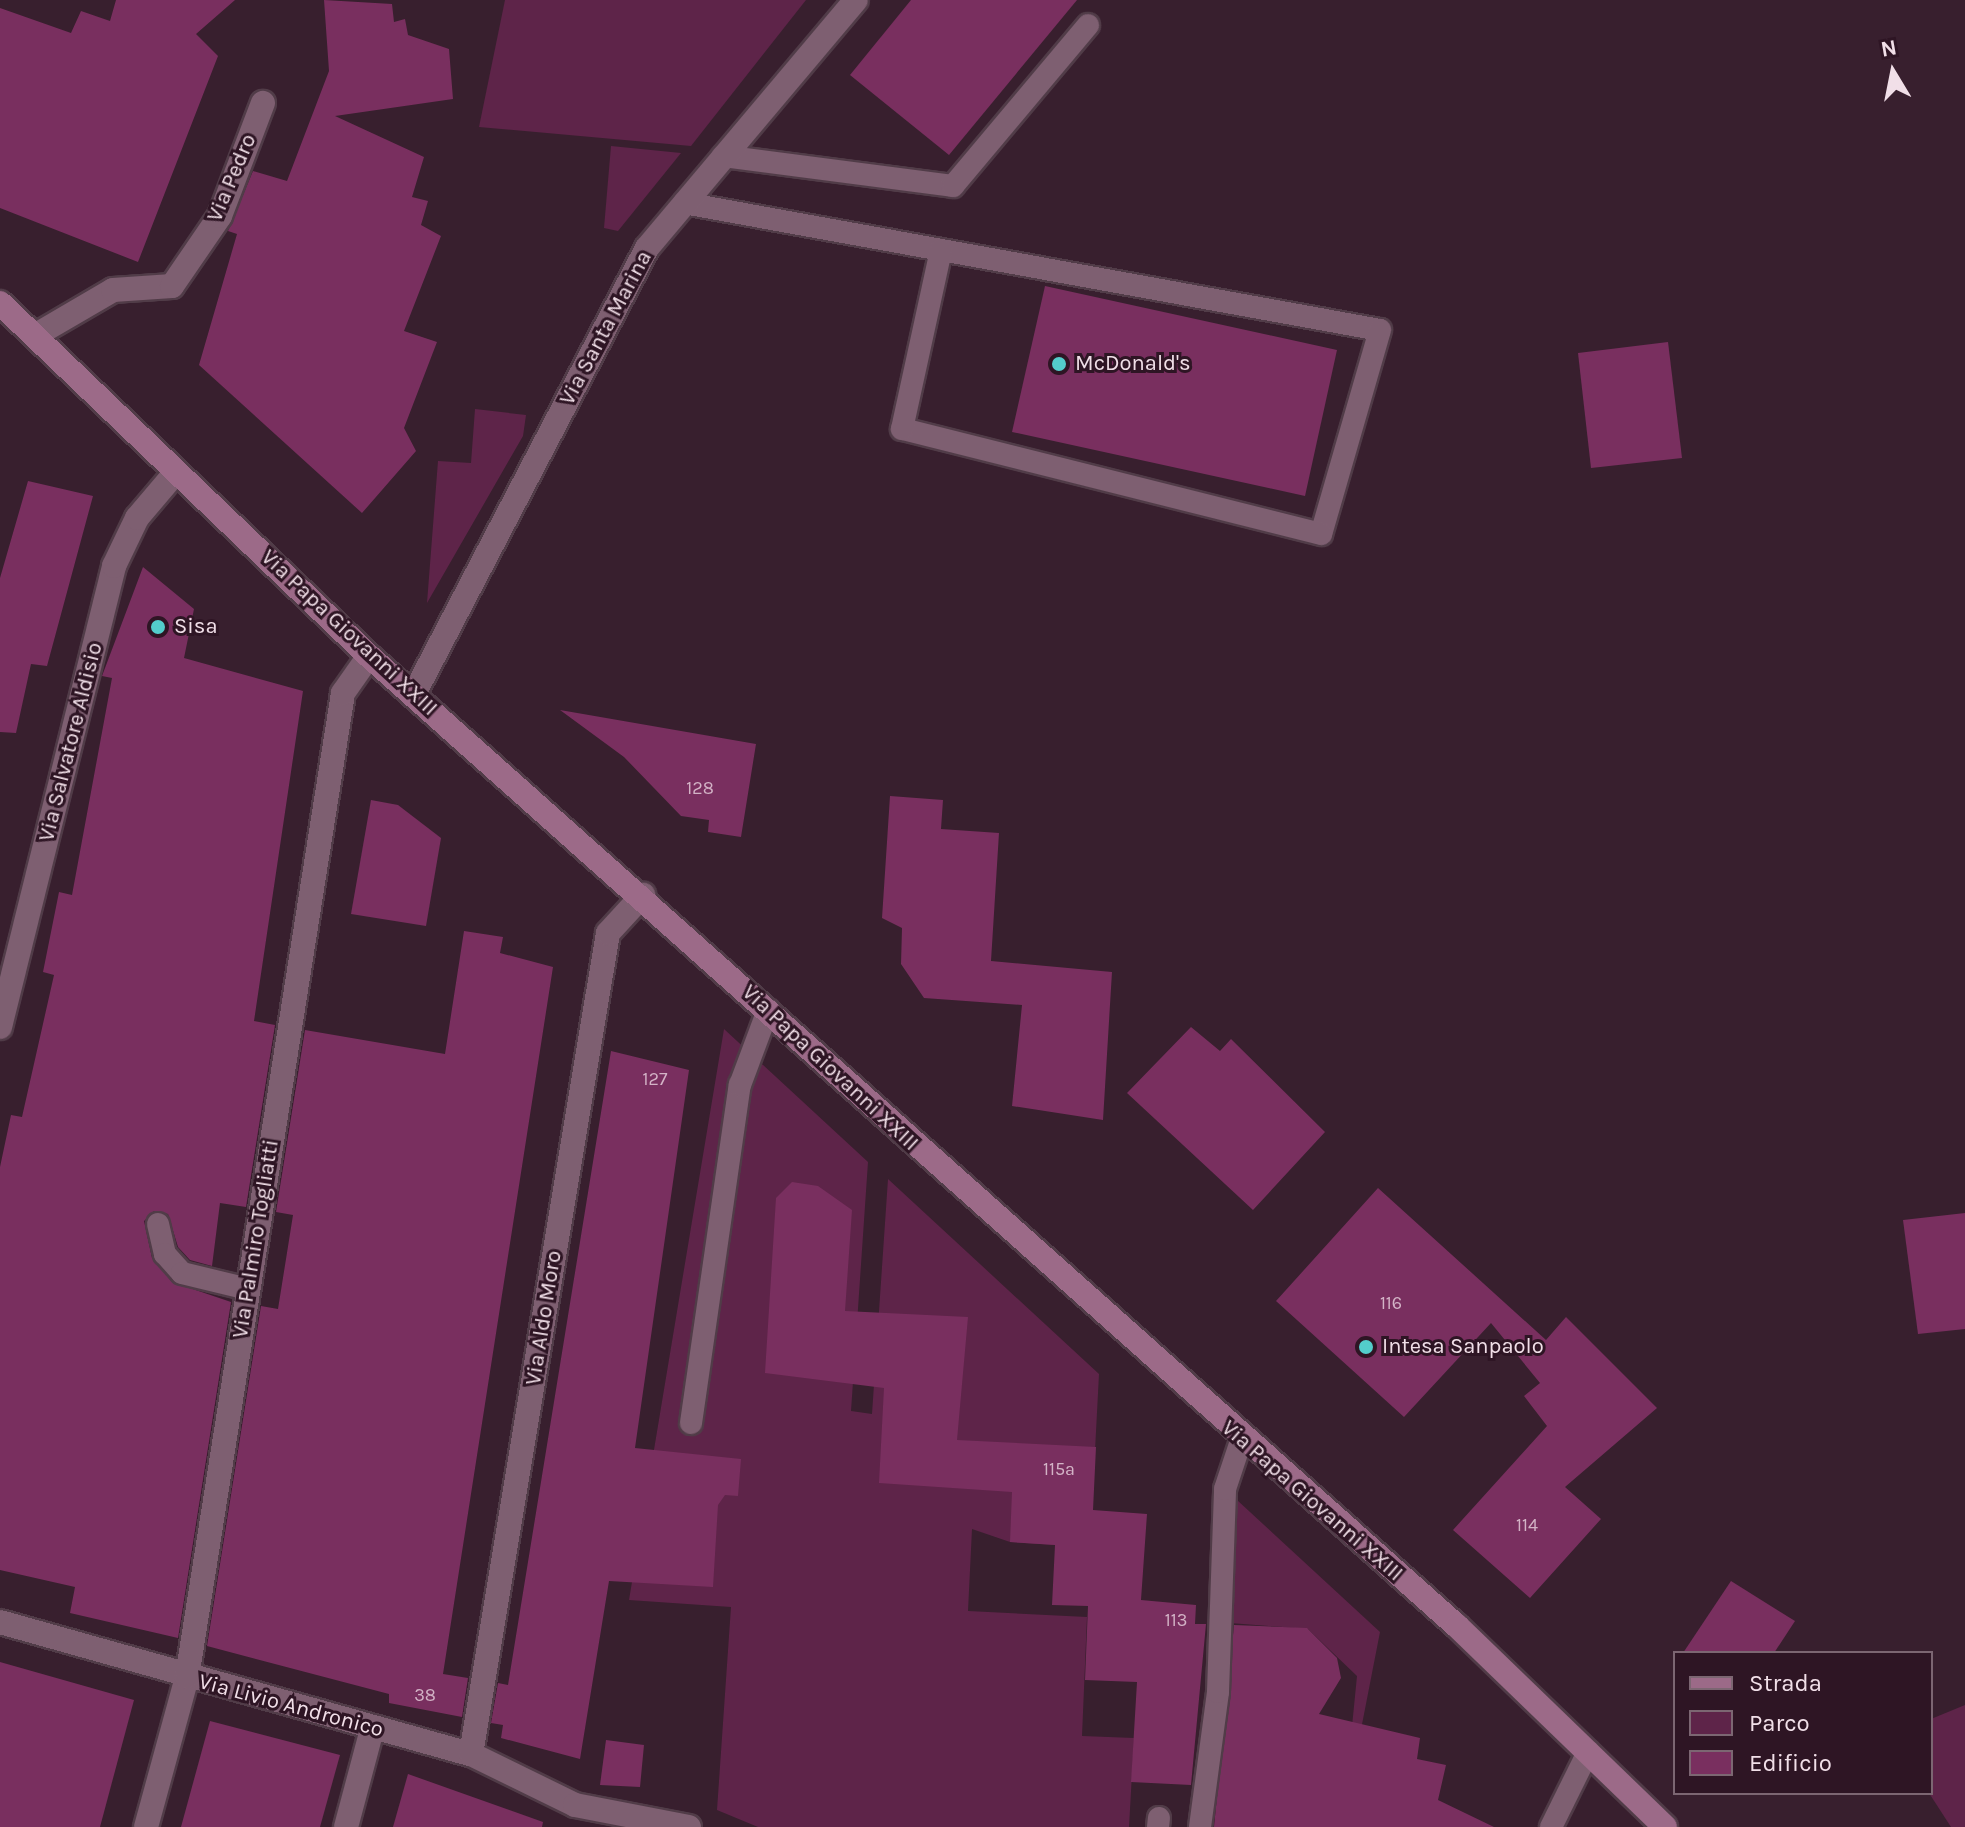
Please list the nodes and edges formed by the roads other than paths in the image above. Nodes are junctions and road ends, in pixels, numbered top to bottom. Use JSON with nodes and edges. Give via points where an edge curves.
{"nodes":[{"id":1,"x":856,"y":0,"type":"edge"},
{"id":2,"x":1088,"y":25,"type":"dead end"},
{"id":3,"x":263,"y":103,"type":"dead end"},
{"id":4,"x":723,"y":156,"type":"junction"},
{"id":5,"x":684,"y":203,"type":"junction"},
{"id":6,"x":941,"y":250,"type":"junction"},
{"id":7,"x":0,"y":303,"type":"edge"},
{"id":8,"x":36,"y":335,"type":"junction"},
{"id":9,"x":176,"y":472,"type":"junction"},
{"id":10,"x":369,"y":656,"type":"junction"},
{"id":11,"x":414,"y":694,"type":"junction"},
{"id":12,"x":643,"y":895,"type":"junction"},
{"id":13,"x":768,"y":1010,"type":"junction"},
{"id":14,"x":0,"y":1027,"type":"edge"},
{"id":15,"x":158,"y":1224,"type":"dead end"},
{"id":16,"x":248,"y":1289,"type":"junction"},
{"id":17,"x":691,"y":1423,"type":"dead end"},
{"id":18,"x":1241,"y":1441,"type":"junction"},
{"id":19,"x":0,"y":1622,"type":"edge"},
{"id":20,"x":187,"y":1677,"type":"junction"},
{"id":21,"x":372,"y":1729,"type":"junction"},
{"id":22,"x":1588,"y":1752,"type":"junction"},
{"id":23,"x":471,"y":1754,"type":"junction"},
{"id":24,"x":574,"y":1816,"type":"edge"},
{"id":25,"x":146,"y":1827,"type":"edge"},
{"id":26,"x":346,"y":1827,"type":"edge"},
{"id":27,"x":689,"y":1827,"type":"edge"},
{"id":28,"x":1200,"y":1827,"type":"edge"},
{"id":29,"x":1551,"y":1827,"type":"edge"},
{"id":30,"x":1665,"y":1827,"type":"edge"}],
"edges":[{"from":1,"to":4,"type":"street","name":"Via Santa Marina"},
{"from":2,"to":4,"type":"lane","via":[[953,186]]},
{"from":3,"to":8,"type":"street","name":"Via Pedro","via":[[220,216],[172,286],[113,290]]},
{"from":4,"to":5,"type":"street","name":"Via Santa Marina"},
{"from":5,"to":6,"type":"lane"},
{"from":5,"to":11,"type":"street","name":"Via Santa Marina","via":[[647,248]]},
{"from":6,"to":6,"type":"lane","via":[[902,429],[1321,534],[1380,330]]},
{"from":7,"to":8,"type":"street","name":"Via Papa Giovanni XXIII"},
{"from":8,"to":9,"type":"street","name":"Via Papa Giovanni XXIII"},
{"from":9,"to":10,"type":"street","name":"Via Papa Giovanni XXIII"},
{"from":9,"to":14,"type":"street","name":"Via Salvatore Aldisio","via":[[137,518],[114,566]]},
{"from":10,"to":11,"type":"street","name":"Via Papa Giovanni XXIII"},
{"from":10,"to":16,"type":"street","name":"Via Palmiro Togliatti","via":[[343,693]]},
{"from":11,"to":12,"type":"street","name":"Via Papa Giovanni XXIII"},
{"from":12,"to":13,"type":"street","name":"Via Papa Giovanni XXIII"},
{"from":12,"to":23,"type":"street","name":"Via Aldo Moro","via":[[608,933]]},
{"from":13,"to":17,"type":"lane","via":[[740,1085]]},
{"from":13,"to":18,"type":"street","name":"Via Papa Giovanni XXIII"},
{"from":15,"to":16,"type":"lane","via":[[165,1254],[182,1273]]},
{"from":16,"to":20,"type":"street","name":"Via Palmiro Togliatti"},
{"from":18,"to":22,"type":"street","name":"Via Papa Giovanni XXIII","via":[[1457,1626]]},
{"from":18,"to":28,"type":"lane","via":[[1225,1489],[1218,1692]]},
{"from":19,"to":20,"type":"street","name":"Via Livio Andronico"},
{"from":20,"to":21,"type":"street","name":"Via Livio Andronico"},
{"from":20,"to":25,"type":"street","name":"Via Palmiro Togliatti"},
{"from":21,"to":23,"type":"street","name":"Via Livio Andronico"},
{"from":21,"to":26,"type":"street"},
{"from":22,"to":29,"type":"lane"},
{"from":22,"to":30,"type":"street","name":"Via Papa Giovanni XXIII"},
{"from":23,"to":24,"type":"street","name":"Via Livio Andronico"},
{"from":24,"to":27,"type":"street","name":"Via Livio Andronico"}]}
